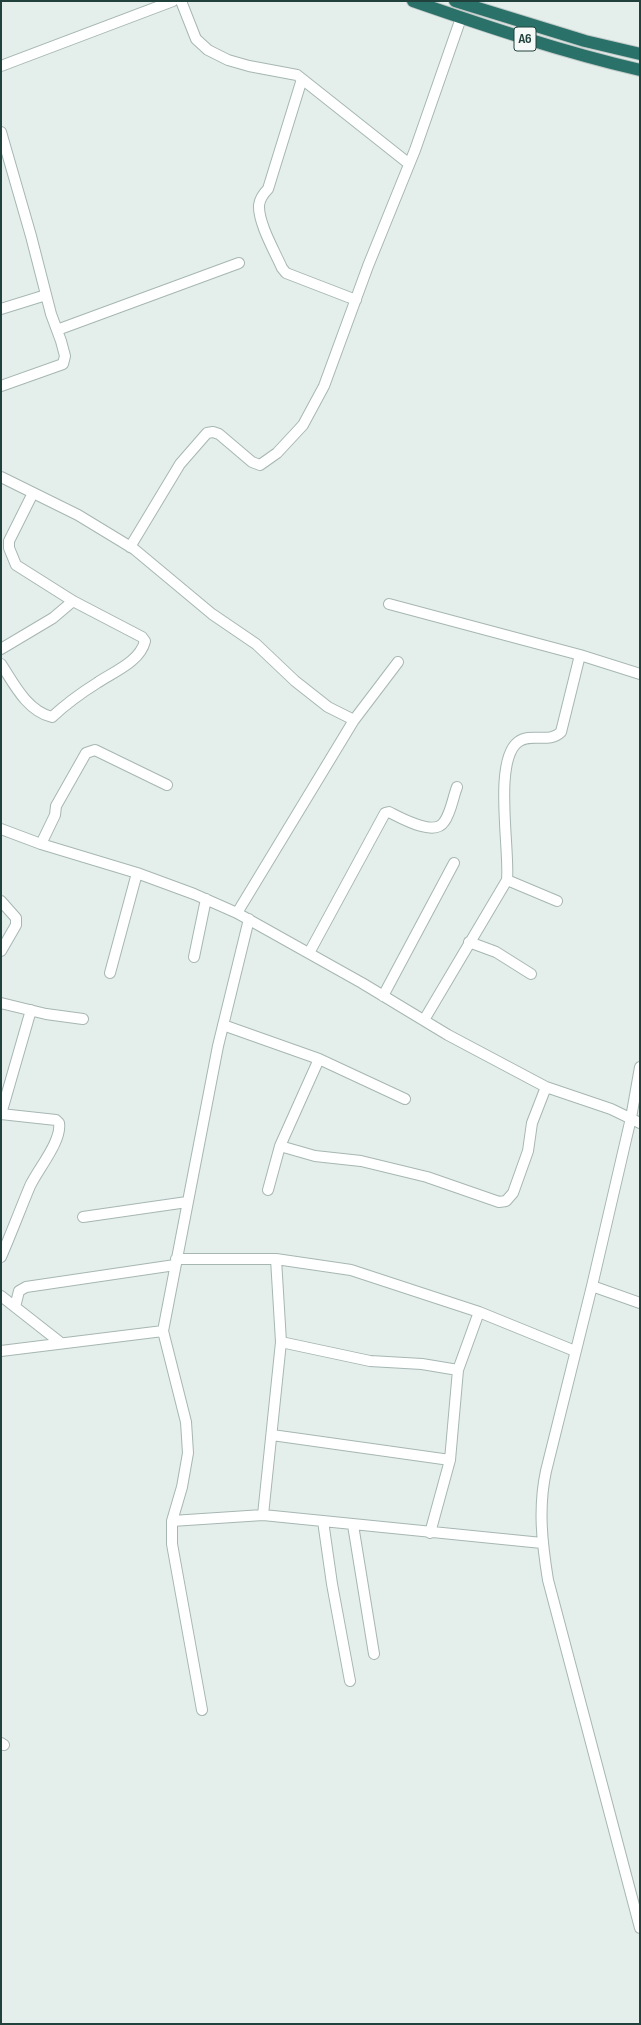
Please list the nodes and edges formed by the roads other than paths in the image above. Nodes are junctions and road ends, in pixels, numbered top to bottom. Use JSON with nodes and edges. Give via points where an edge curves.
{"nodes":[{"id":1,"x":173,"y":1,"type":"edge"},
{"id":2,"x":181,"y":1,"type":"edge"},
{"id":3,"x":413,"y":1,"type":"edge"},
{"id":4,"x":455,"y":1,"type":"edge"},
{"id":5,"x":461,"y":18,"type":"junction"},
{"id":6,"x":640,"y":54,"type":"edge"},
{"id":7,"x":1,"y":66,"type":"edge"},
{"id":8,"x":640,"y":70,"type":"edge"},
{"id":9,"x":302,"y":79,"type":"junction"},
{"id":10,"x":1,"y":132,"type":"edge"},
{"id":11,"x":408,"y":163,"type":"junction"},
{"id":12,"x":239,"y":263,"type":"dead end"},
{"id":13,"x":46,"y":295,"type":"junction"},
{"id":14,"x":356,"y":300,"type":"junction"},
{"id":15,"x":1,"y":309,"type":"edge"},
{"id":16,"x":57,"y":330,"type":"junction"},
{"id":17,"x":1,"y":386,"type":"edge"},
{"id":18,"x":1,"y":477,"type":"edge"},
{"id":19,"x":33,"y":492,"type":"junction"},
{"id":20,"x":130,"y":547,"type":"junction"},
{"id":21,"x":73,"y":601,"type":"junction"},
{"id":22,"x":389,"y":604,"type":"dead end"},
{"id":23,"x":1,"y":649,"type":"edge"},
{"id":24,"x":580,"y":655,"type":"junction"},
{"id":25,"x":398,"y":662,"type":"dead end"},
{"id":26,"x":1,"y":664,"type":"edge"},
{"id":27,"x":640,"y":674,"type":"edge"},
{"id":28,"x":354,"y":720,"type":"junction"},
{"id":29,"x":166,"y":785,"type":"dead end"},
{"id":30,"x":457,"y":787,"type":"dead end"},
{"id":31,"x":1,"y":829,"type":"edge"},
{"id":32,"x":41,"y":844,"type":"junction"},
{"id":33,"x":454,"y":863,"type":"dead end"},
{"id":34,"x":137,"y":873,"type":"junction"},
{"id":35,"x":507,"y":880,"type":"junction"},
{"id":36,"x":206,"y":899,"type":"junction"},
{"id":37,"x":1,"y":901,"type":"edge"},
{"id":38,"x":557,"y":901,"type":"dead end"},
{"id":39,"x":237,"y":913,"type":"junction"},
{"id":40,"x":249,"y":919,"type":"junction"},
{"id":41,"x":469,"y":942,"type":"junction"},
{"id":42,"x":1,"y":951,"type":"edge"},
{"id":43,"x":309,"y":953,"type":"junction"},
{"id":44,"x":194,"y":956,"type":"dead end"},
{"id":45,"x":110,"y":973,"type":"dead end"},
{"id":46,"x":531,"y":974,"type":"dead end"},
{"id":47,"x":383,"y":996,"type":"junction"},
{"id":48,"x":1,"y":1003,"type":"edge"},
{"id":49,"x":31,"y":1010,"type":"junction"},
{"id":50,"x":83,"y":1019,"type":"dead end"},
{"id":51,"x":424,"y":1020,"type":"junction"},
{"id":52,"x":223,"y":1025,"type":"junction"},
{"id":53,"x":319,"y":1059,"type":"junction"},
{"id":54,"x":640,"y":1067,"type":"edge"},
{"id":55,"x":546,"y":1087,"type":"junction"},
{"id":56,"x":405,"y":1099,"type":"dead end"},
{"id":57,"x":1,"y":1114,"type":"edge"},
{"id":58,"x":630,"y":1118,"type":"junction"},
{"id":59,"x":640,"y":1123,"type":"edge"},
{"id":60,"x":280,"y":1146,"type":"junction"},
{"id":61,"x":268,"y":1190,"type":"dead end"},
{"id":62,"x":187,"y":1202,"type":"junction"},
{"id":63,"x":83,"y":1218,"type":"dead end"},
{"id":64,"x":1,"y":1257,"type":"edge"},
{"id":65,"x":276,"y":1259,"type":"junction"},
{"id":66,"x":175,"y":1262,"type":"junction"},
{"id":67,"x":592,"y":1286,"type":"junction"},
{"id":68,"x":1,"y":1296,"type":"edge"},
{"id":69,"x":640,"y":1303,"type":"edge"},
{"id":70,"x":15,"y":1307,"type":"junction"},
{"id":71,"x":479,"y":1312,"type":"junction"},
{"id":72,"x":163,"y":1331,"type":"junction"},
{"id":73,"x":281,"y":1342,"type":"junction"},
{"id":74,"x":61,"y":1343,"type":"junction"},
{"id":75,"x":1,"y":1351,"type":"edge"},
{"id":76,"x":575,"y":1351,"type":"junction"},
{"id":77,"x":458,"y":1370,"type":"junction"},
{"id":78,"x":272,"y":1435,"type":"junction"},
{"id":79,"x":450,"y":1460,"type":"junction"},
{"id":80,"x":263,"y":1515,"type":"junction"},
{"id":81,"x":172,"y":1521,"type":"junction"},
{"id":82,"x":323,"y":1521,"type":"junction"},
{"id":83,"x":353,"y":1524,"type":"junction"},
{"id":84,"x":430,"y":1533,"type":"junction"},
{"id":85,"x":542,"y":1543,"type":"junction"},
{"id":86,"x":374,"y":1654,"type":"dead end"},
{"id":87,"x":350,"y":1681,"type":"dead end"},
{"id":88,"x":202,"y":1710,"type":"dead end"},
{"id":89,"x":640,"y":1928,"type":"edge"}],
"edges":[{"from":1,"to":7,"type":"street"},
{"from":2,"to":9,"type":"street","via":[[196,39],[208,50],[228,60],[298,75]]},
{"from":3,"to":5,"type":"highway","number":"A6"},
{"from":4,"to":6,"type":"highway","number":"A6","via":[[585,42]]},
{"from":5,"to":8,"type":"highway","number":"A6","via":[[540,44]]},
{"from":5,"to":11,"type":"street","via":[[415,150]]},
{"from":9,"to":11,"type":"street"},
{"from":9,"to":14,"type":"street","via":[[268,189],[261,197],[259,207],[263,224],[286,273]]},
{"from":10,"to":13,"type":"street"},
{"from":11,"to":14,"type":"street"},
{"from":12,"to":16,"type":"street"},
{"from":13,"to":15,"type":"street"},
{"from":13,"to":16,"type":"street"},
{"from":14,"to":20,"type":"street","via":[[324,386],[303,425],[277,453],[260,465],[252,462],[219,434],[207,433],[180,464]]},
{"from":16,"to":17,"type":"street","via":[[65,356],[63,364]]},
{"from":18,"to":19,"type":"street"},
{"from":19,"to":20,"type":"street","via":[[78,515]]},
{"from":19,"to":21,"type":"street","via":[[9,541],[12,557],[16,565]]},
{"from":20,"to":28,"type":"street","via":[[212,614],[256,644],[295,681],[328,707]]},
{"from":21,"to":23,"type":"street","via":[[54,618]]},
{"from":21,"to":26,"type":"street","via":[[142,637],[145,641],[143,647],[122,669],[98,682],[52,717],[33,709]]},
{"from":22,"to":24,"type":"street"},
{"from":24,"to":27,"type":"street"},
{"from":24,"to":35,"type":"street","via":[[561,732],[552,738],[519,740],[509,753],[503,817]]},
{"from":25,"to":28,"type":"street"},
{"from":28,"to":39,"type":"street"},
{"from":29,"to":32,"type":"street","via":[[95,750],[86,753],[56,806],[55,815]]},
{"from":30,"to":43,"type":"street","via":[[444,823],[437,827],[418,826],[389,812],[385,813]]},
{"from":31,"to":32,"type":"street"},
{"from":32,"to":34,"type":"street"},
{"from":33,"to":47,"type":"street"},
{"from":34,"to":36,"type":"street"},
{"from":34,"to":45,"type":"street"},
{"from":35,"to":38,"type":"street"},
{"from":35,"to":41,"type":"street"},
{"from":36,"to":39,"type":"street"},
{"from":36,"to":44,"type":"street"},
{"from":37,"to":42,"type":"street","via":[[16,918],[16,925]]},
{"from":39,"to":40,"type":"street"},
{"from":40,"to":43,"type":"street"},
{"from":40,"to":52,"type":"street"},
{"from":41,"to":46,"type":"street","via":[[496,952]]},
{"from":41,"to":51,"type":"street"},
{"from":43,"to":47,"type":"street"},
{"from":47,"to":51,"type":"street"},
{"from":48,"to":49,"type":"street"},
{"from":49,"to":50,"type":"street"},
{"from":49,"to":57,"type":"street"},
{"from":51,"to":55,"type":"street"},
{"from":52,"to":53,"type":"street"},
{"from":52,"to":62,"type":"street"},
{"from":53,"to":56,"type":"street"},
{"from":53,"to":60,"type":"street"},
{"from":54,"to":58,"type":"street"},
{"from":55,"to":58,"type":"street"},
{"from":55,"to":60,"type":"street","via":[[532,1123],[528,1151],[513,1193],[506,1201],[499,1202],[427,1177],[376,1165],[315,1156]]},
{"from":57,"to":64,"type":"street","via":[[56,1120],[60,1129],[51,1151],[31,1185]]},
{"from":58,"to":59,"type":"street"},
{"from":58,"to":67,"type":"street"},
{"from":60,"to":61,"type":"street"},
{"from":62,"to":63,"type":"street"},
{"from":62,"to":66,"type":"street"},
{"from":65,"to":66,"type":"street"},
{"from":65,"to":71,"type":"street","via":[[351,1270]]},
{"from":65,"to":73,"type":"street"},
{"from":66,"to":70,"type":"street","via":[[22,1288]]},
{"from":66,"to":72,"type":"street"},
{"from":67,"to":69,"type":"street"},
{"from":67,"to":76,"type":"street"},
{"from":68,"to":70,"type":"street"},
{"from":70,"to":74,"type":"street"},
{"from":71,"to":76,"type":"street"},
{"from":71,"to":77,"type":"street"},
{"from":72,"to":74,"type":"street"},
{"from":72,"to":81,"type":"street","via":[[187,1430],[188,1453]]},
{"from":73,"to":77,"type":"street","via":[[370,1361],[422,1364]]},
{"from":73,"to":78,"type":"street"},
{"from":74,"to":75,"type":"street"},
{"from":76,"to":85,"type":"street","via":[[542,1490]]},
{"from":77,"to":79,"type":"street"},
{"from":78,"to":79,"type":"street"},
{"from":78,"to":80,"type":"street"},
{"from":79,"to":84,"type":"street"},
{"from":80,"to":81,"type":"street"},
{"from":80,"to":82,"type":"street"},
{"from":81,"to":88,"type":"street","via":[[172,1544]]},
{"from":82,"to":83,"type":"street"},
{"from":82,"to":87,"type":"street"},
{"from":83,"to":84,"type":"street"},
{"from":83,"to":86,"type":"street"},
{"from":84,"to":85,"type":"street"},
{"from":85,"to":89,"type":"street","via":[[548,1580]]}]}
